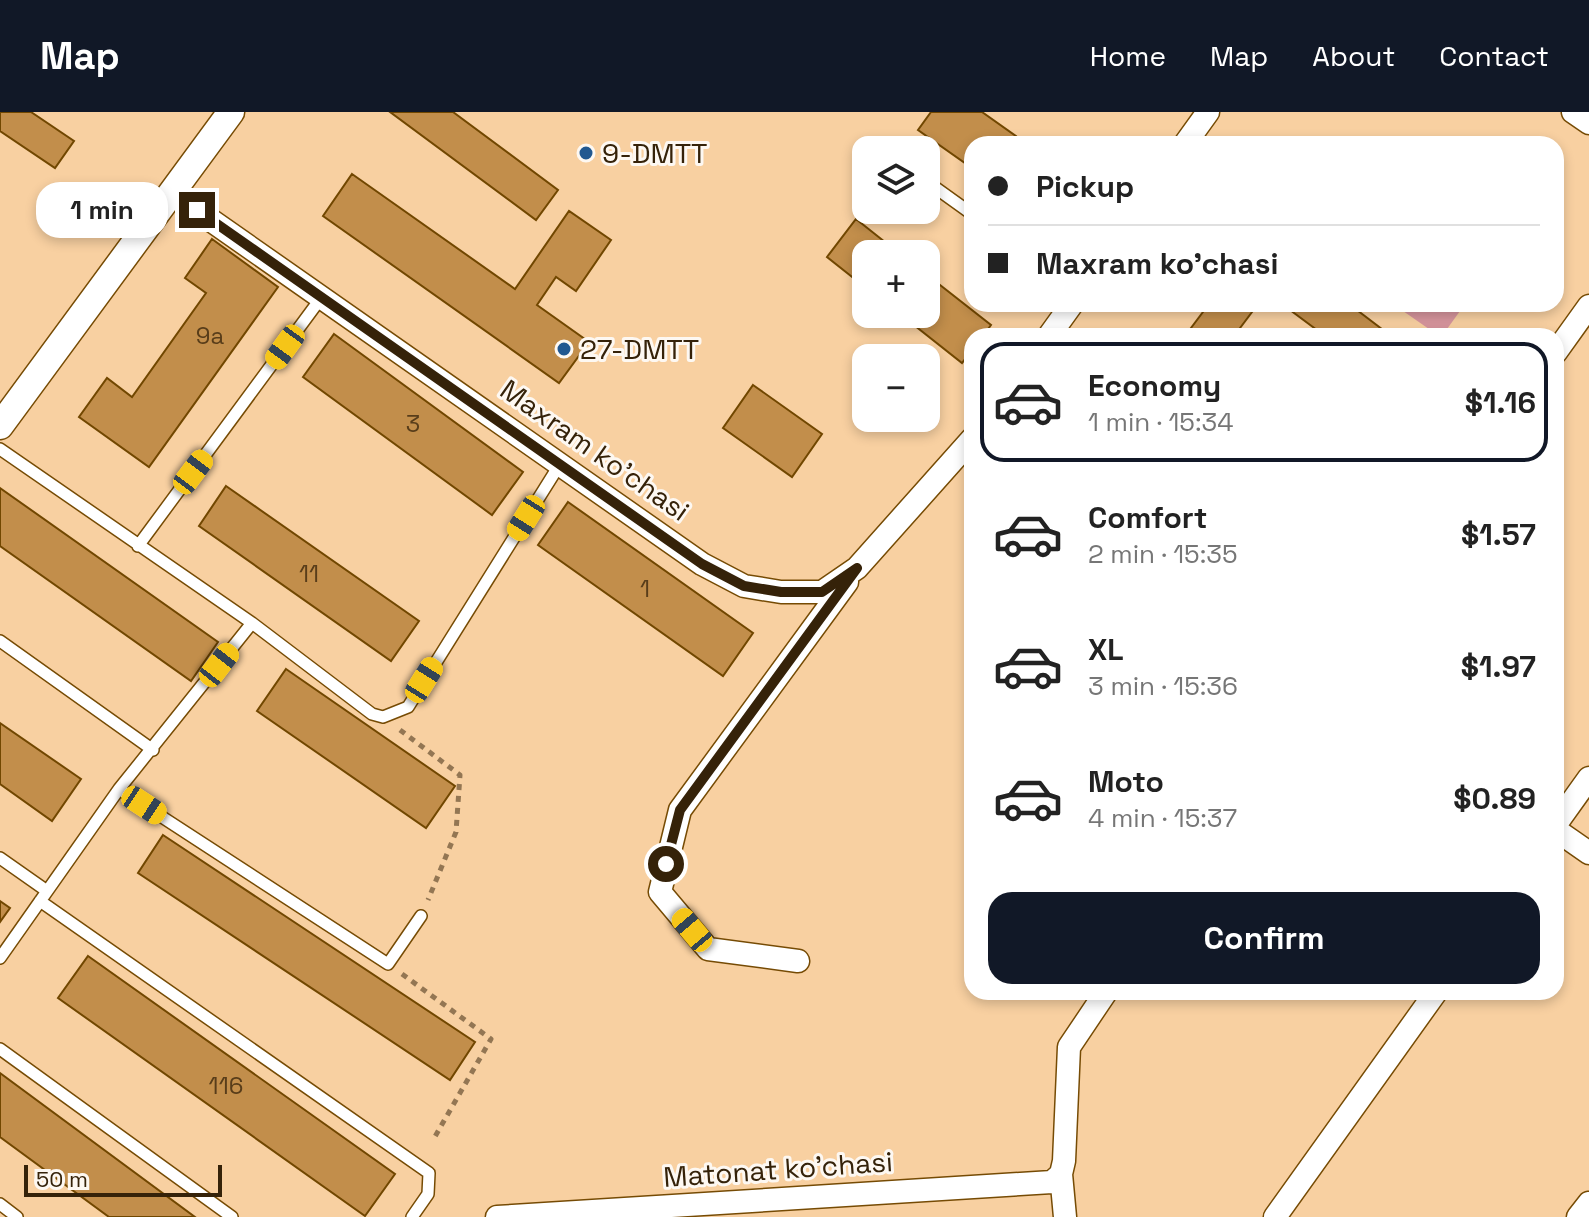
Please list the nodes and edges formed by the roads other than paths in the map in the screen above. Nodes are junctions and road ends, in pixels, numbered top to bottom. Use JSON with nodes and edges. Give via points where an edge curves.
{"nodes":[{"id":1,"x":231,"y":112,"type":"edge"},
{"id":2,"x":1208,"y":112,"type":"edge"},
{"id":3,"x":1573,"y":112,"type":"edge"},
{"id":4,"x":1589,"y":123,"type":"edge"},
{"id":5,"x":1191,"y":136,"type":"edge"},
{"id":6,"x":940,"y":191,"type":"edge"},
{"id":7,"x":172,"y":193,"type":"junction"},
{"id":8,"x":964,"y":208,"type":"edge"},
{"id":9,"x":321,"y":298,"type":"junction"},
{"id":10,"x":1589,"y":306,"type":"edge"},
{"id":11,"x":1564,"y":341,"type":"edge"},
{"id":12,"x":0,"y":426,"type":"edge"},
{"id":13,"x":964,"y":448,"type":"edge"},
{"id":14,"x":0,"y":449,"type":"edge"},
{"id":15,"x":560,"y":464,"type":"junction"},
{"id":16,"x":138,"y":546,"type":"junction"},
{"id":17,"x":857,"y":568,"type":"junction"},
{"id":18,"x":252,"y":623,"type":"junction"},
{"id":19,"x":0,"y":641,"type":"edge"},
{"id":20,"x":153,"y":750,"type":"junction"},
{"id":21,"x":1589,"y":778,"type":"edge"},
{"id":22,"x":119,"y":789,"type":"junction"},
{"id":23,"x":1564,"y":815,"type":"edge"},
{"id":24,"x":1564,"y":833,"type":"edge"},
{"id":25,"x":1589,"y":853,"type":"edge"},
{"id":26,"x":0,"y":858,"type":"edge"},
{"id":27,"x":43,"y":896,"type":"junction"},
{"id":28,"x":421,"y":916,"type":"road end"},
{"id":29,"x":0,"y":958,"type":"edge"},
{"id":30,"x":798,"y":961,"type":"dead end"},
{"id":31,"x":1101,"y":1000,"type":"edge"},
{"id":32,"x":1430,"y":1000,"type":"edge"},
{"id":33,"x":0,"y":1049,"type":"edge"},
{"id":34,"x":1061,"y":1174,"type":"junction"},
{"id":35,"x":1589,"y":1203,"type":"edge"},
{"id":36,"x":0,"y":1204,"type":"edge"},
{"id":37,"x":17,"y":1217,"type":"edge"},
{"id":38,"x":232,"y":1217,"type":"edge"},
{"id":39,"x":412,"y":1217,"type":"edge"},
{"id":40,"x":497,"y":1217,"type":"edge"},
{"id":41,"x":1065,"y":1217,"type":"edge"},
{"id":42,"x":1275,"y":1217,"type":"edge"},
{"id":43,"x":1578,"y":1217,"type":"edge"}],
"edges":[{"from":1,"to":7,"type":"street"},
{"from":2,"to":5,"type":"street"},
{"from":3,"to":4,"type":"street"},
{"from":6,"to":8,"type":"lane"},
{"from":7,"to":9,"type":"street","name":"Maxram ko'chasi"},
{"from":7,"to":12,"type":"street"},
{"from":9,"to":15,"type":"street","name":"Maxram ko'chasi"},
{"from":9,"to":16,"type":"lane"},
{"from":10,"to":11,"type":"street"},
{"from":13,"to":17,"type":"street","name":"Maxram ko'chasi"},
{"from":14,"to":16,"type":"lane"},
{"from":15,"to":17,"type":"street","name":"Maxram ko'chasi","via":[[702,564],[744,586],[822,592]]},
{"from":15,"to":18,"type":"lane","via":[[408,707],[383,717],[372,714]]},
{"from":16,"to":18,"type":"lane"},
{"from":17,"to":30,"type":"street","via":[[680,810],[660,892],[708,949]]},
{"from":18,"to":20,"type":"lane"},
{"from":19,"to":20,"type":"lane"},
{"from":20,"to":22,"type":"lane"},
{"from":21,"to":23,"type":"street"},
{"from":22,"to":27,"type":"lane"},
{"from":22,"to":28,"type":"lane","via":[[388,964]]},
{"from":24,"to":25,"type":"street"},
{"from":26,"to":27,"type":"lane"},
{"from":27,"to":29,"type":"lane"},
{"from":27,"to":39,"type":"lane","via":[[429,1173],[428,1194]]},
{"from":31,"to":34,"type":"street","via":[[1069,1047]]},
{"from":32,"to":42,"type":"street"},
{"from":33,"to":38,"type":"lane"},
{"from":34,"to":40,"type":"street","name":"Matonat ko'chasi","via":[[1052,1182]]},
{"from":34,"to":41,"type":"street"},
{"from":35,"to":43,"type":"street"},
{"from":36,"to":37,"type":"lane"}]}
